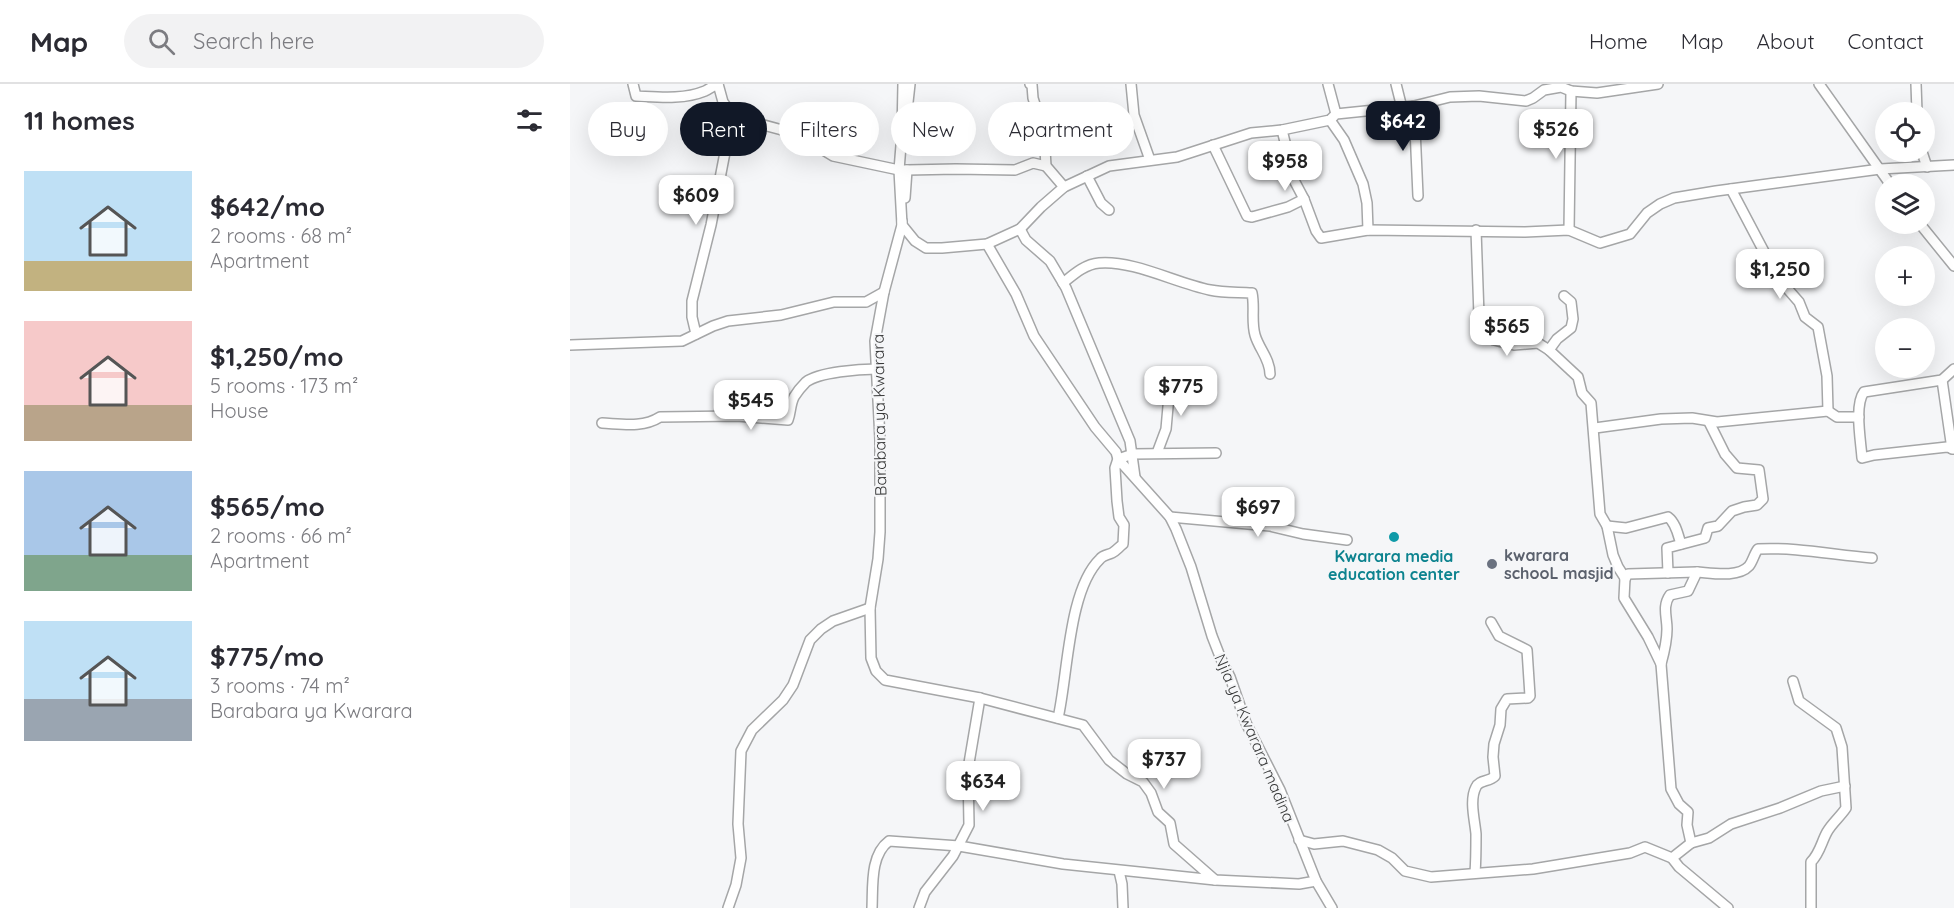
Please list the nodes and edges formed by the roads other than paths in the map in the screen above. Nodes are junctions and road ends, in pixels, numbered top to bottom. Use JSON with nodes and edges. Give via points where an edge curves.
{"nodes":[{"id":1,"x":633,"y":84,"type":"edge"},
{"id":2,"x":718,"y":84,"type":"edge"},
{"id":3,"x":903,"y":84,"type":"edge"},
{"id":4,"x":910,"y":84,"type":"edge"},
{"id":5,"x":1030,"y":84,"type":"edge"},
{"id":6,"x":1131,"y":84,"type":"edge"},
{"id":7,"x":1328,"y":84,"type":"edge"},
{"id":8,"x":1396,"y":84,"type":"edge"},
{"id":9,"x":1658,"y":84,"type":"edge"},
{"id":10,"x":1819,"y":84,"type":"edge"},
{"id":11,"x":1916,"y":84,"type":"edge"},
{"id":12,"x":1571,"y":91,"type":"junction"},
{"id":13,"x":723,"y":102,"type":"edge"},
{"id":14,"x":1917,"y":102,"type":"edge"},
{"id":15,"x":1414,"y":106,"type":"junction"},
{"id":16,"x":1402,"y":108,"type":"junction"},
{"id":17,"x":1333,"y":117,"type":"junction"},
{"id":18,"x":767,"y":126,"type":"edge"},
{"id":19,"x":1282,"y":130,"type":"junction"},
{"id":20,"x":1213,"y":145,"type":"junction"},
{"id":21,"x":724,"y":156,"type":"edge"},
{"id":22,"x":1150,"y":160,"type":"junction"},
{"id":23,"x":1925,"y":162,"type":"edge"},
{"id":24,"x":1954,"y":165,"type":"edge"},
{"id":25,"x":1046,"y":166,"type":"junction"},
{"id":26,"x":1927,"y":167,"type":"junction"},
{"id":27,"x":1880,"y":169,"type":"junction"},
{"id":28,"x":903,"y":170,"type":"junction"},
{"id":29,"x":1883,"y":174,"type":"edge"},
{"id":30,"x":1087,"y":176,"type":"junction"},
{"id":31,"x":1064,"y":187,"type":"junction"},
{"id":32,"x":1731,"y":189,"type":"junction"},
{"id":33,"x":1418,"y":196,"type":"dead end"},
{"id":34,"x":1304,"y":199,"type":"junction"},
{"id":35,"x":1109,"y":210,"type":"dead end"},
{"id":36,"x":902,"y":225,"type":"junction"},
{"id":37,"x":1020,"y":229,"type":"junction"},
{"id":38,"x":1368,"y":230,"type":"junction"},
{"id":39,"x":1476,"y":230,"type":"junction"},
{"id":40,"x":1569,"y":230,"type":"junction"},
{"id":41,"x":1928,"y":234,"type":"edge"},
{"id":42,"x":987,"y":244,"type":"junction"},
{"id":43,"x":1954,"y":266,"type":"edge"},
{"id":44,"x":1063,"y":283,"type":"junction"},
{"id":45,"x":884,"y":292,"type":"junction"},
{"id":46,"x":1563,"y":296,"type":"dead end"},
{"id":47,"x":696,"y":334,"type":"junction"},
{"id":48,"x":570,"y":345,"type":"edge"},
{"id":49,"x":1549,"y":350,"type":"junction"},
{"id":50,"x":877,"y":369,"type":"junction"},
{"id":51,"x":1954,"y":369,"type":"edge"},
{"id":52,"x":1171,"y":373,"type":"dead end"},
{"id":53,"x":1270,"y":374,"type":"dead end"},
{"id":54,"x":1942,"y":380,"type":"junction"},
{"id":55,"x":1828,"y":411,"type":"junction"},
{"id":56,"x":1859,"y":417,"type":"junction"},
{"id":57,"x":1709,"y":422,"type":"junction"},
{"id":58,"x":602,"y":423,"type":"dead end"},
{"id":59,"x":1595,"y":428,"type":"junction"},
{"id":60,"x":1953,"y":449,"type":"edge"},
{"id":61,"x":1157,"y":453,"type":"junction"},
{"id":62,"x":1216,"y":453,"type":"dead end"},
{"id":63,"x":1133,"y":454,"type":"junction"},
{"id":64,"x":1118,"y":459,"type":"junction"},
{"id":65,"x":1135,"y":477,"type":"junction"},
{"id":66,"x":1170,"y":517,"type":"junction"},
{"id":67,"x":1606,"y":526,"type":"junction"},
{"id":68,"x":1347,"y":540,"type":"dead end"},
{"id":69,"x":1681,"y":544,"type":"junction"},
{"id":70,"x":1872,"y":558,"type":"dead end"},
{"id":71,"x":1697,"y":572,"type":"junction"},
{"id":72,"x":1668,"y":573,"type":"junction"},
{"id":73,"x":1625,"y":579,"type":"junction"},
{"id":74,"x":870,"y":608,"type":"junction"},
{"id":75,"x":1491,"y":622,"type":"dead end"},
{"id":76,"x":1661,"y":664,"type":"junction"},
{"id":77,"x":1793,"y":681,"type":"dead end"},
{"id":78,"x":980,"y":698,"type":"junction"},
{"id":79,"x":1058,"y":718,"type":"junction"},
{"id":80,"x":1845,"y":786,"type":"junction"},
{"id":81,"x":1299,"y":840,"type":"junction"},
{"id":82,"x":1691,"y":843,"type":"junction"},
{"id":83,"x":960,"y":846,"type":"junction"},
{"id":84,"x":1672,"y":858,"type":"junction"},
{"id":85,"x":1119,"y":870,"type":"junction"},
{"id":86,"x":1475,"y":873,"type":"junction"},
{"id":87,"x":1215,"y":880,"type":"junction"},
{"id":88,"x":1316,"y":881,"type":"junction"},
{"id":89,"x":728,"y":908,"type":"edge"},
{"id":90,"x":872,"y":908,"type":"edge"},
{"id":91,"x":919,"y":908,"type":"edge"},
{"id":92,"x":1123,"y":908,"type":"edge"},
{"id":93,"x":1332,"y":908,"type":"edge"},
{"id":94,"x":1728,"y":908,"type":"edge"},
{"id":95,"x":1811,"y":908,"type":"edge"}],
"edges":[{"from":1,"to":2,"type":"street","via":[[636,96],[664,98],[687,96]]},
{"from":2,"to":13,"type":"street"},
{"from":3,"to":28,"type":"street","name":"Barabara ya Kwarara"},
{"from":4,"to":28,"type":"street","name":"Barabara ya Kwarara"},
{"from":5,"to":25,"type":"street","via":[[1044,133]]},
{"from":6,"to":22,"type":"street","via":[[1134,115]]},
{"from":7,"to":17,"type":"street"},
{"from":8,"to":16,"type":"street"},
{"from":9,"to":12,"type":"street","via":[[1597,93]]},
{"from":10,"to":27,"type":"street"},
{"from":11,"to":14,"type":"street"},
{"from":12,"to":15,"type":"street","via":[[1561,87],[1544,90],[1526,101],[1450,97]]},
{"from":12,"to":40,"type":"street"},
{"from":15,"to":16,"type":"street"},
{"from":15,"to":33,"type":"street"},
{"from":16,"to":17,"type":"street"},
{"from":17,"to":19,"type":"street"},
{"from":17,"to":38,"type":"street","via":[[1363,184]]},
{"from":18,"to":28,"type":"street","via":[[797,134],[833,156]]},
{"from":19,"to":20,"type":"street","via":[[1251,133]]},
{"from":19,"to":34,"type":"street","via":[[1295,182]]},
{"from":20,"to":22,"type":"street","via":[[1177,157]]},
{"from":20,"to":34,"type":"street","via":[[1247,216]]},
{"from":21,"to":47,"type":"street","via":[[692,301]]},
{"from":22,"to":30,"type":"street","via":[[1109,166]]},
{"from":23,"to":26,"type":"street"},
{"from":24,"to":26,"type":"street"},
{"from":25,"to":28,"type":"street","via":[[1033,163],[1015,170]]},
{"from":25,"to":31,"type":"street"},
{"from":26,"to":27,"type":"street"},
{"from":27,"to":29,"type":"street"},
{"from":27,"to":32,"type":"street"},
{"from":28,"to":36,"type":"street","name":"Barabara ya Kwarara"},
{"from":30,"to":31,"type":"street"},
{"from":30,"to":35,"type":"street"},
{"from":31,"to":37,"type":"street"},
{"from":32,"to":40,"type":"street","via":[[1674,198],[1647,213],[1630,234],[1604,242]]},
{"from":32,"to":55,"type":"street","via":[[1770,263],[1799,302],[1805,317],[1818,327],[1827,376]]},
{"from":34,"to":38,"type":"street","via":[[1321,238]]},
{"from":36,"to":42,"type":"street","via":[[926,248]]},
{"from":36,"to":45,"type":"street","name":"Barabara ya Kwarara"},
{"from":37,"to":42,"type":"street"},
{"from":37,"to":44,"type":"street","via":[[1026,240],[1050,261]]},
{"from":38,"to":39,"type":"street"},
{"from":39,"to":40,"type":"street"},
{"from":39,"to":49,"type":"street","via":[[1483,331],[1494,340],[1514,345],[1538,343]]},
{"from":41,"to":43,"type":"street"},
{"from":42,"to":64,"type":"street","via":[[1016,294],[1034,336]]},
{"from":44,"to":53,"type":"street","via":[[1081,269],[1098,263],[1137,267],[1219,292],[1252,293],[1254,333]]},
{"from":44,"to":63,"type":"street"},
{"from":45,"to":47,"type":"street","via":[[866,302],[834,302],[781,315],[728,321]]},
{"from":45,"to":50,"type":"street","name":"Barabara ya Kwarara","via":[[875,341]]},
{"from":46,"to":49,"type":"street","via":[[1571,302],[1572,328]]},
{"from":47,"to":48,"type":"street","via":[[682,341]]},
{"from":49,"to":59,"type":"street","via":[[1578,377],[1582,393],[1591,403]]},
{"from":50,"to":58,"type":"street","via":[[836,372],[807,381],[790,406],[788,420],[660,417],[635,424]]},
{"from":50,"to":74,"type":"street","name":"Barabara ya Kwarara","via":[[880,532]]},
{"from":51,"to":54,"type":"street"},
{"from":52,"to":61,"type":"street","via":[[1166,429]]},
{"from":54,"to":56,"type":"street","via":[[1864,392]]},
{"from":54,"to":60,"type":"street"},
{"from":55,"to":56,"type":"street","via":[[1837,417]]},
{"from":55,"to":57,"type":"street"},
{"from":56,"to":60,"type":"street","via":[[1862,458]]},
{"from":57,"to":59,"type":"street","via":[[1670,418]]},
{"from":57,"to":69,"type":"street","via":[[1737,468],[1759,470],[1763,499],[1757,505],[1732,511],[1718,526],[1708,528],[1705,538]]},
{"from":59,"to":67,"type":"street","via":[[1600,514]]},
{"from":61,"to":62,"type":"street"},
{"from":61,"to":63,"type":"street"},
{"from":63,"to":64,"type":"street"},
{"from":63,"to":65,"type":"street"},
{"from":64,"to":65,"type":"street"},
{"from":64,"to":79,"type":"street","via":[[1115,468],[1123,544],[1101,557],[1082,589]]},
{"from":65,"to":66,"type":"street"},
{"from":66,"to":68,"type":"street","via":[[1270,526]]},
{"from":66,"to":81,"type":"street","name":"Njia ya Kwarara madina","via":[[1246,723],[1280,790]]},
{"from":67,"to":69,"type":"street","via":[[1626,528],[1668,517]]},
{"from":67,"to":73,"type":"street","via":[[1613,555]]},
{"from":69,"to":72,"type":"street","via":[[1667,548]]},
{"from":70,"to":71,"type":"street","via":[[1758,549],[1743,571]]},
{"from":71,"to":72,"type":"street"},
{"from":71,"to":76,"type":"street","via":[[1688,591],[1670,595],[1665,601],[1667,629]]},
{"from":72,"to":73,"type":"street","via":[[1628,574]]},
{"from":73,"to":76,"type":"street","via":[[1624,598]]},
{"from":74,"to":78,"type":"street","name":"Barabara ya Kwarara","via":[[871,658],[885,680]]},
{"from":74,"to":89,"type":"street","via":[[833,621],[810,640],[793,686],[752,730],[741,751],[741,858]]},
{"from":75,"to":86,"type":"street","via":[[1499,636],[1527,650],[1530,696],[1507,699],[1501,708],[1494,744],[1495,776],[1475,788]]},
{"from":76,"to":82,"type":"street","via":[[1671,789],[1688,812]]},
{"from":77,"to":80,"type":"street","via":[[1799,701],[1836,729],[1842,747]]},
{"from":78,"to":79,"type":"street","name":"Barabara ya Kwarara"},
{"from":78,"to":83,"type":"street","via":[[968,769],[969,825]]},
{"from":79,"to":87,"type":"street","name":"Barabara ya Kwarara","via":[[1083,725],[1109,760],[1143,782],[1158,812],[1170,824],[1174,844]]},
{"from":80,"to":82,"type":"street","via":[[1731,824],[1709,838]]},
{"from":80,"to":95,"type":"street","via":[[1846,808],[1810,862]]},
{"from":81,"to":86,"type":"street","via":[[1314,844],[1343,841],[1378,850],[1405,871],[1417,875]]},
{"from":81,"to":88,"type":"street","name":"Njia ya Kwarara madina"},
{"from":82,"to":84,"type":"street"},
{"from":83,"to":85,"type":"street"},
{"from":83,"to":90,"type":"street","via":[[889,841],[881,846],[875,864]]},
{"from":83,"to":91,"type":"street","via":[[925,892]]},
{"from":84,"to":86,"type":"street","via":[[1644,847],[1630,853],[1533,869]]},
{"from":84,"to":94,"type":"street"},
{"from":85,"to":87,"type":"street"},
{"from":85,"to":92,"type":"street"},
{"from":87,"to":88,"type":"street","via":[[1299,884]]},
{"from":88,"to":93,"type":"street","name":"Njia ya Kwarara madina"}]}
